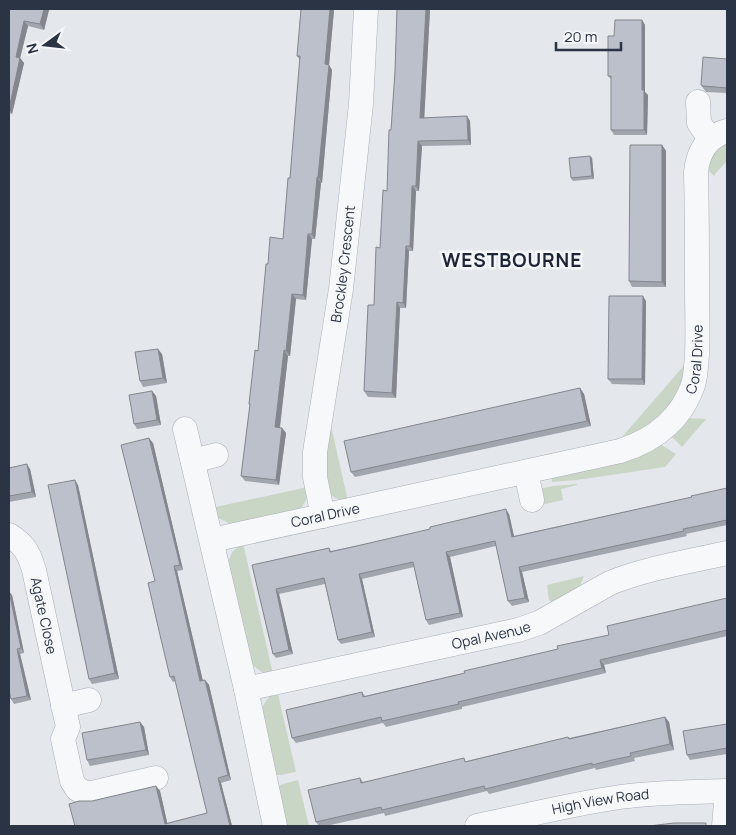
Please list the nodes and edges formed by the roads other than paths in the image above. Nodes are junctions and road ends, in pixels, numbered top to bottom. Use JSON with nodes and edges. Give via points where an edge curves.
{"nodes":[{"id":1,"x":366,"y":9,"type":"edge"},
{"id":2,"x":698,"y":102,"type":"dead end"},
{"id":3,"x":719,"y":135,"type":"edge"},
{"id":4,"x":185,"y":429,"type":"dead end"},
{"id":5,"x":216,"y":455,"type":"dead end"},
{"id":6,"x":193,"y":461,"type":"junction"},
{"id":7,"x":526,"y":472,"type":"junction"},
{"id":8,"x":532,"y":500,"type":"dead end"},
{"id":9,"x":323,"y":516,"type":"junction"},
{"id":10,"x":9,"y":535,"type":"edge"},
{"id":11,"x":212,"y":540,"type":"junction"},
{"id":12,"x":727,"y":553,"type":"edge"},
{"id":13,"x":246,"y":689,"type":"junction"},
{"id":14,"x":89,"y":700,"type":"dead end"},
{"id":15,"x":66,"y":716,"type":"junction"},
{"id":16,"x":156,"y":778,"type":"dead end"},
{"id":17,"x":727,"y":791,"type":"edge"},
{"id":18,"x":275,"y":826,"type":"edge"},
{"id":19,"x":476,"y":826,"type":"edge"},
{"id":20,"x":724,"y":826,"type":"edge"}],
"edges":[{"from":1,"to":9,"type":"street","name":"Brockley Crescent","via":[[361,104],[341,289],[315,452],[315,477]]},
{"from":2,"to":3,"type":"street","name":"Coral Drive","via":[[699,123]]},
{"from":3,"to":7,"type":"street","name":"Coral Drive","via":[[702,149],[697,166],[696,370],[686,400],[662,431],[643,443]]},
{"from":4,"to":6,"type":"street"},
{"from":5,"to":6,"type":"street"},
{"from":6,"to":11,"type":"street"},
{"from":7,"to":8,"type":"street"},
{"from":7,"to":9,"type":"street","name":"Coral Drive"},
{"from":9,"to":11,"type":"street","name":"Coral Drive"},
{"from":10,"to":15,"type":"street","name":"Agate Close","via":[[24,546],[34,570]]},
{"from":11,"to":13,"type":"street"},
{"from":12,"to":13,"type":"street","name":"Opal Avenue","via":[[620,579],[540,623],[518,630]]},
{"from":13,"to":18,"type":"street"},
{"from":14,"to":15,"type":"street"},
{"from":15,"to":16,"type":"street","name":"Agate Close","via":[[63,738],[72,781],[82,792],[92,793]]},
{"from":17,"to":19,"type":"street","name":"High View Road","via":[[622,796]]},
{"from":17,"to":20,"type":"street"}]}
